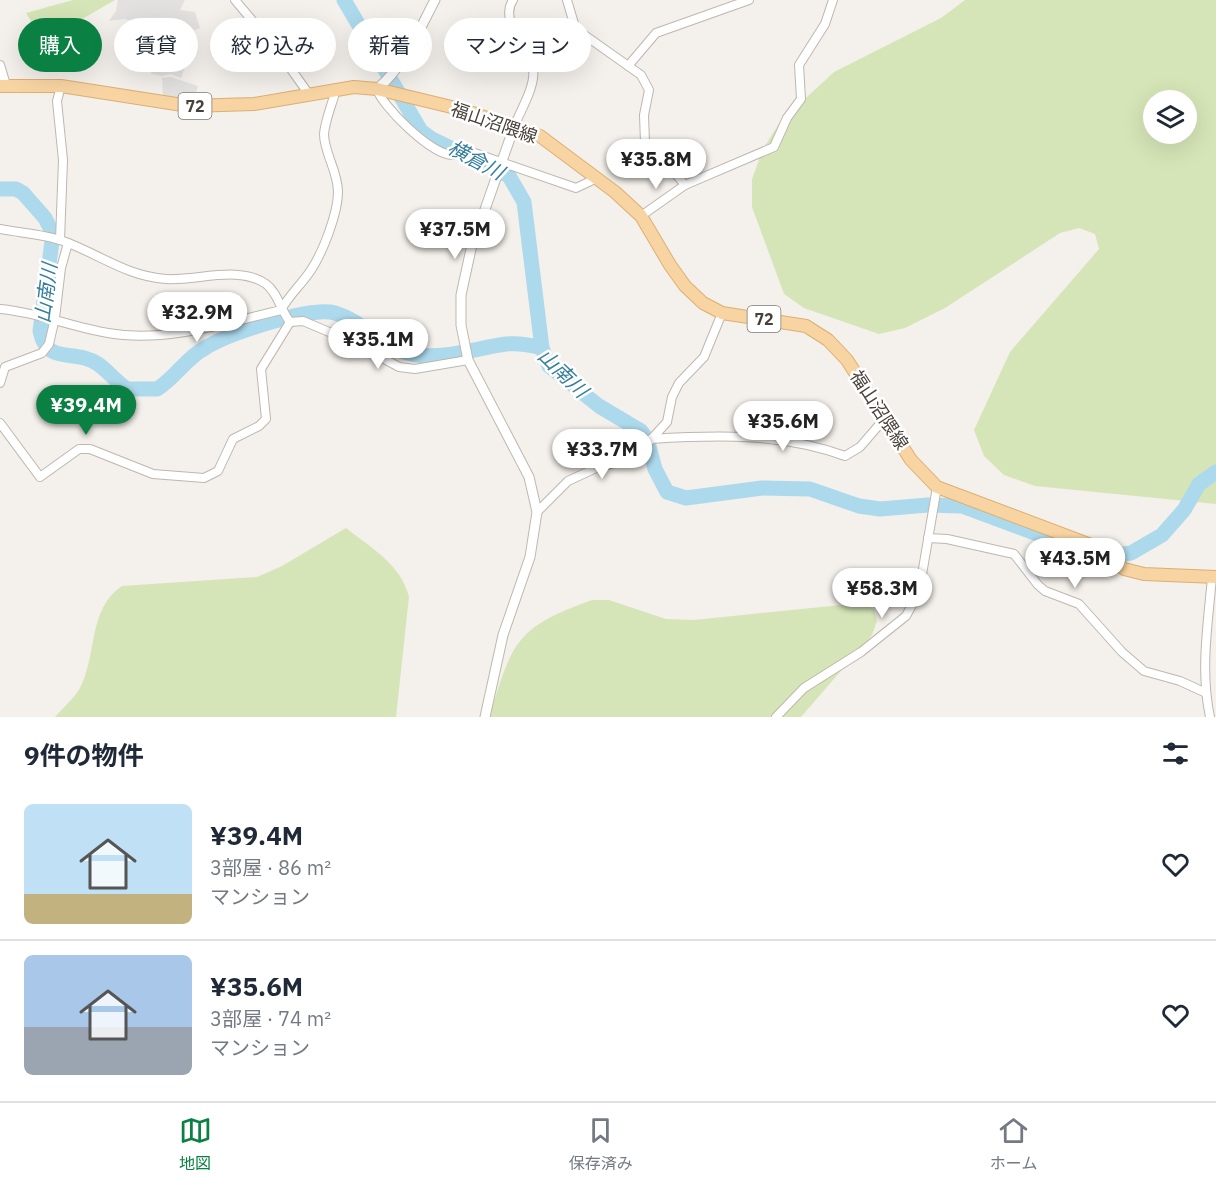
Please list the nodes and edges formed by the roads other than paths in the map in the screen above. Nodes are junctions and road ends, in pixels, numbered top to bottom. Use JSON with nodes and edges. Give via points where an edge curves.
{"nodes":[{"id":1,"x":235,"y":0,"type":"edge"},
{"id":2,"x":435,"y":0,"type":"edge"},
{"id":3,"x":513,"y":0,"type":"edge"},
{"id":4,"x":567,"y":0,"type":"edge"},
{"id":5,"x":748,"y":0,"type":"edge"},
{"id":6,"x":833,"y":0,"type":"edge"},
{"id":7,"x":0,"y":65,"type":"edge"},
{"id":8,"x":628,"y":66,"type":"junction"},
{"id":9,"x":386,"y":84,"type":"junction"},
{"id":10,"x":3,"y":85,"type":"edge"},
{"id":11,"x":61,"y":86,"type":"junction"},
{"id":12,"x":337,"y":88,"type":"junction"},
{"id":13,"x":308,"y":93,"type":"junction"},
{"id":14,"x":514,"y":127,"type":"junction"},
{"id":15,"x":500,"y":162,"type":"junction"},
{"id":16,"x":595,"y":179,"type":"junction"},
{"id":17,"x":685,"y":186,"type":"junction"},
{"id":18,"x":641,"y":216,"type":"junction"},
{"id":19,"x":0,"y":229,"type":"edge"},
{"id":20,"x":64,"y":242,"type":"junction"},
{"id":21,"x":0,"y":309,"type":"edge"},
{"id":22,"x":281,"y":310,"type":"junction"},
{"id":23,"x":722,"y":313,"type":"junction"},
{"id":24,"x":55,"y":318,"type":"junction"},
{"id":25,"x":290,"y":322,"type":"junction"},
{"id":26,"x":468,"y":360,"type":"junction"},
{"id":27,"x":0,"y":383,"type":"edge"},
{"id":28,"x":885,"y":418,"type":"junction"},
{"id":29,"x":0,"y":423,"type":"edge"},
{"id":30,"x":651,"y":439,"type":"junction"},
{"id":31,"x":937,"y":487,"type":"junction"},
{"id":32,"x":537,"y":512,"type":"junction"},
{"id":33,"x":928,"y":538,"type":"junction"},
{"id":34,"x":1214,"y":577,"type":"edge"},
{"id":35,"x":1204,"y":692,"type":"junction"},
{"id":36,"x":485,"y":717,"type":"edge"},
{"id":37,"x":776,"y":717,"type":"edge"},
{"id":38,"x":1210,"y":717,"type":"edge"}],
"edges":[{"from":1,"to":13,"type":"street"},
{"from":2,"to":9,"type":"street"},
{"from":3,"to":14,"type":"street","via":[[510,20],[533,65],[534,76]]},
{"from":4,"to":8,"type":"street","via":[[575,27]]},
{"from":5,"to":8,"type":"street","via":[[656,33]]},
{"from":6,"to":17,"type":"street","via":[[825,24],[799,65],[801,99],[774,147]]},
{"from":7,"to":10,"type":"street"},
{"from":8,"to":17,"type":"street","via":[[641,75],[649,90],[644,115],[645,142]]},
{"from":9,"to":12,"type":"main road","name":"福山沼隈線","number":"72"},
{"from":9,"to":14,"type":"main road","name":"福山沼隈線","number":"72","via":[[411,99],[464,110]]},
{"from":9,"to":15,"type":"street","via":[[416,135],[436,150],[452,155],[466,150]]},
{"from":10,"to":11,"type":"main road","name":"福山沼隈線","number":"72"},
{"from":11,"to":13,"type":"main road","name":"福山沼隈線","number":"72","via":[[189,106],[254,104]]},
{"from":11,"to":20,"type":"street","via":[[57,101],[63,160]]},
{"from":12,"to":13,"type":"main road","name":"福山沼隈線","number":"72"},
{"from":12,"to":22,"type":"street","via":[[324,134],[336,171],[336,209],[311,271]]},
{"from":14,"to":15,"type":"street"},
{"from":14,"to":16,"type":"main road","name":"福山沼隈線","number":"72","via":[[540,136]]},
{"from":15,"to":16,"type":"street","via":[[576,188]]},
{"from":15,"to":26,"type":"street","via":[[471,249],[461,295],[461,325]]},
{"from":16,"to":18,"type":"main road","name":"福山沼隈線","number":"72"},
{"from":17,"to":18,"type":"street"},
{"from":18,"to":23,"type":"main road","name":"福山沼隈線","number":"72","via":[[686,286],[703,303]]},
{"from":19,"to":20,"type":"street"},
{"from":20,"to":22,"type":"street","via":[[102,260],[165,279],[248,277],[266,284]]},
{"from":20,"to":24,"type":"street"},
{"from":21,"to":24,"type":"street"},
{"from":22,"to":24,"type":"street","via":[[203,329],[139,335],[108,333]]},
{"from":22,"to":25,"type":"street"},
{"from":23,"to":28,"type":"main road","name":"福山沼隈線","number":"72","via":[[806,326],[828,340],[847,360]]},
{"from":23,"to":30,"type":"street","via":[[704,357],[679,383],[667,422]]},
{"from":24,"to":27,"type":"street","via":[[49,344],[42,353],[5,367]]},
{"from":25,"to":26,"type":"street","via":[[303,321],[399,367],[415,369]]},
{"from":25,"to":29,"type":"street","via":[[261,369],[266,419],[232,439],[218,471],[210,476],[153,474],[90,449],[79,449],[40,477]]},
{"from":26,"to":32,"type":"street","via":[[529,477]]},
{"from":28,"to":30,"type":"street","via":[[860,447],[845,456],[815,445],[755,436]]},
{"from":28,"to":31,"type":"main road","name":"福山沼隈線","number":"72","via":[[911,460]]},
{"from":30,"to":32,"type":"street","via":[[634,458],[596,468],[568,481]]},
{"from":31,"to":33,"type":"street"},
{"from":31,"to":34,"type":"main road","name":"福山沼隈線","number":"72","via":[[1111,557],[1124,569],[1144,574]]},
{"from":32,"to":36,"type":"street","via":[[530,557],[503,635]]},
{"from":33,"to":35,"type":"street","via":[[1014,554],[1038,585],[1078,604],[1144,671]]},
{"from":33,"to":37,"type":"street","via":[[919,592],[906,616],[861,652],[804,688]]},
{"from":34,"to":35,"type":"street"},
{"from":35,"to":38,"type":"street"}]}
